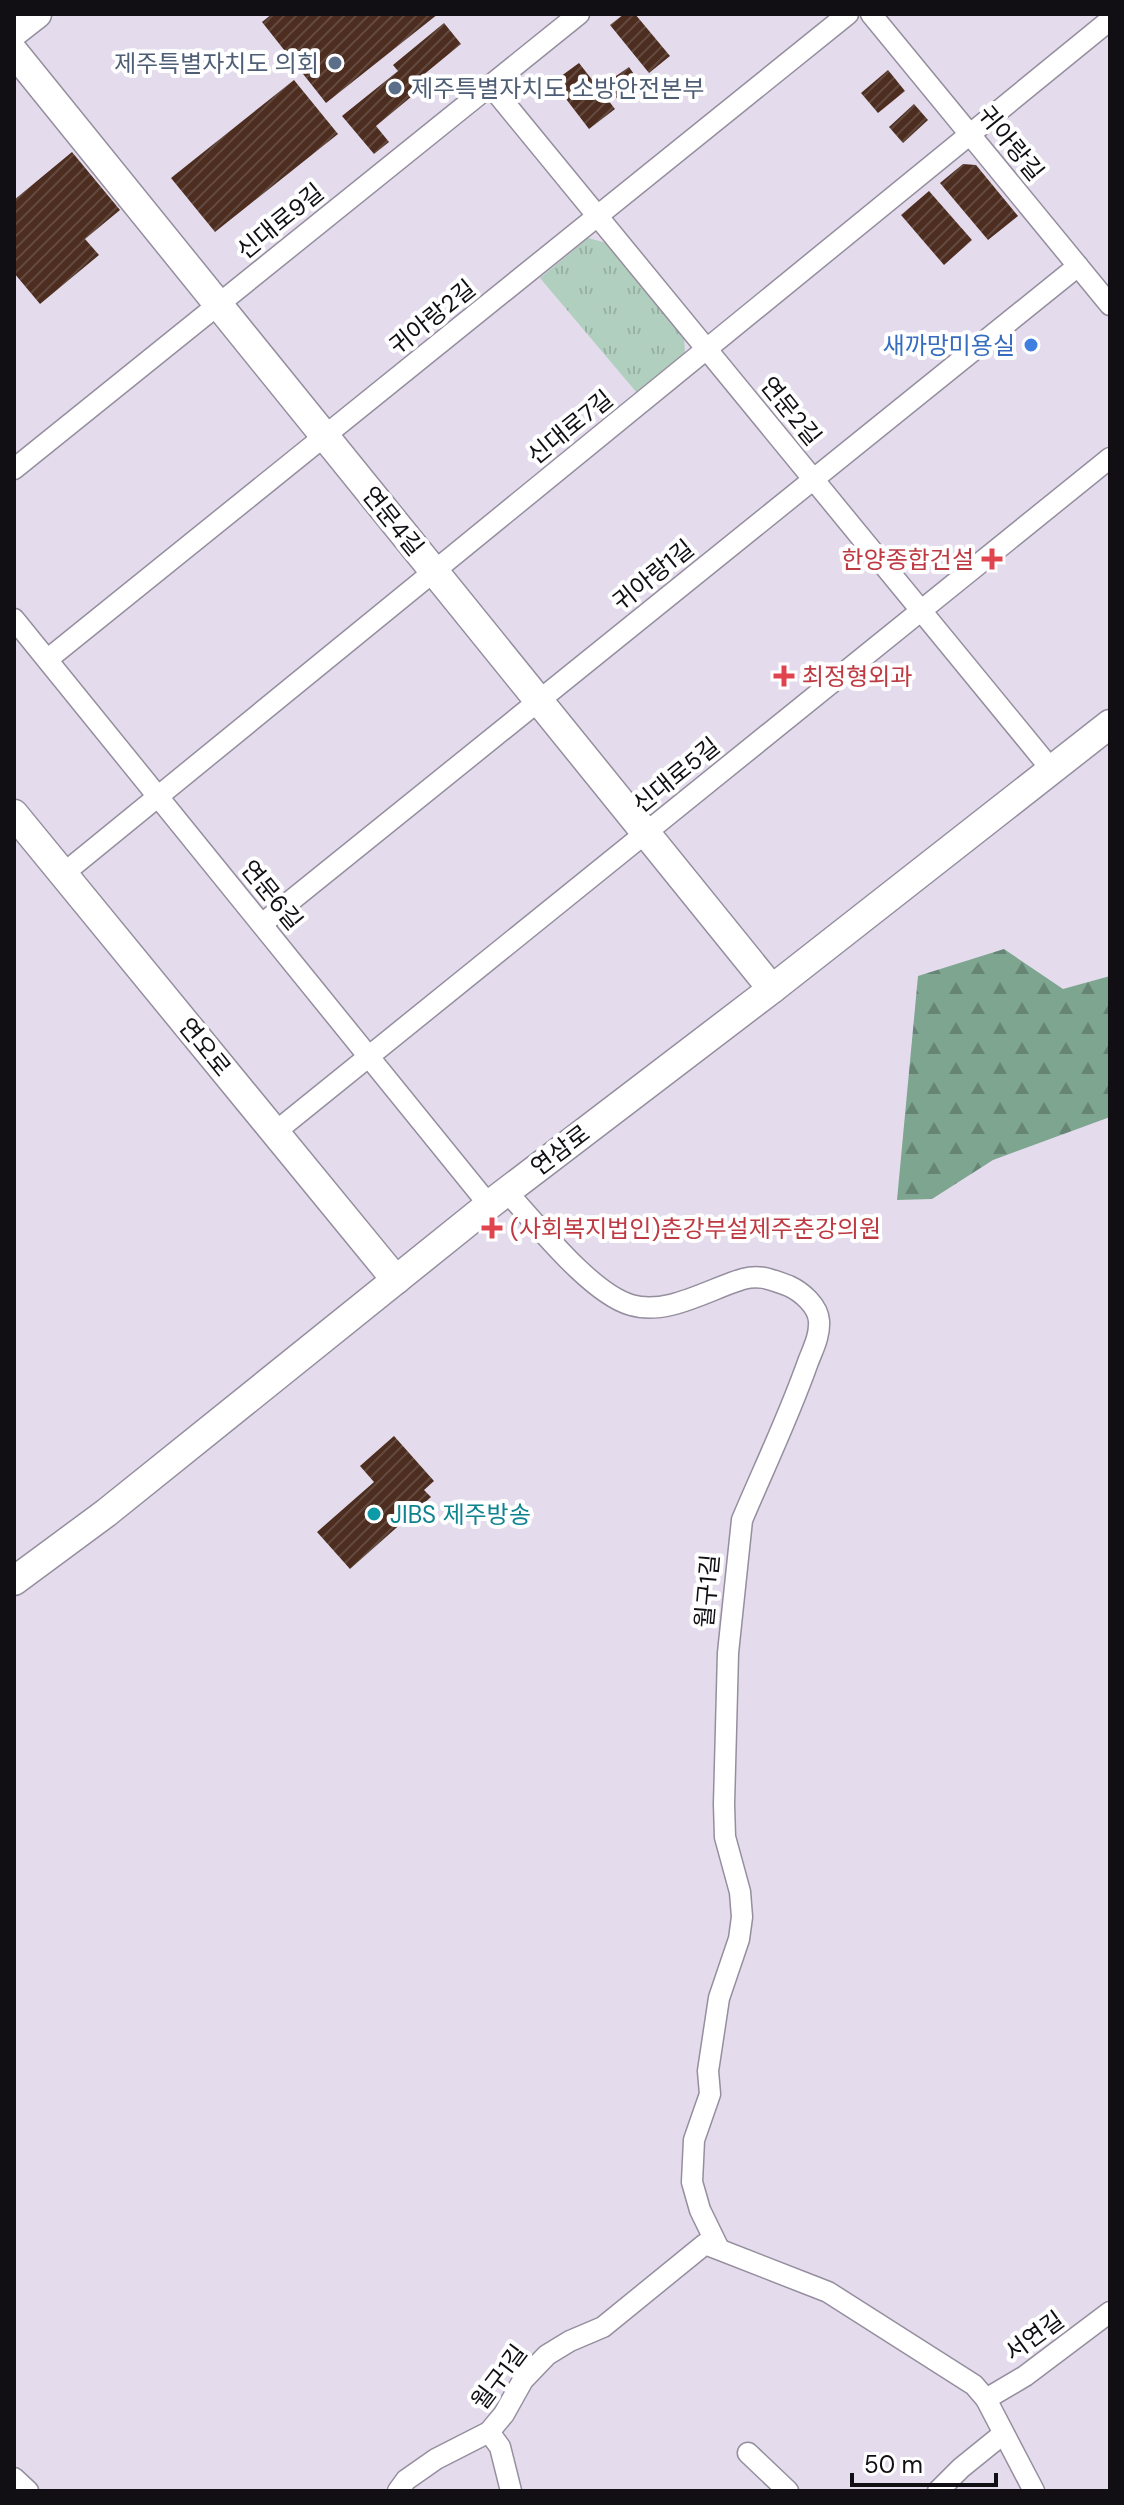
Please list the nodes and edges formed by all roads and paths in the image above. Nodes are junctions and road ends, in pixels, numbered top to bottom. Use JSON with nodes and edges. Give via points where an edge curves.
{"nodes":[{"id":1,"x":37,"y":14,"type":"edge"},
{"id":2,"x":579,"y":14,"type":"edge"},
{"id":3,"x":848,"y":14,"type":"edge"},
{"id":4,"x":871,"y":14,"type":"edge"},
{"id":5,"x":1110,"y":20,"type":"edge"},
{"id":6,"x":14,"y":32,"type":"edge"},
{"id":7,"x":14,"y":52,"type":"edge"},
{"id":8,"x":490,"y":85,"type":"junction"},
{"id":9,"x":970,"y":134,"type":"junction"},
{"id":10,"x":598,"y":216,"type":"junction"},
{"id":11,"x":1078,"y":266,"type":"junction"},
{"id":12,"x":218,"y":305,"type":"junction"},
{"id":13,"x":1110,"y":305,"type":"edge"},
{"id":14,"x":707,"y":349,"type":"junction"},
{"id":15,"x":325,"y":436,"type":"junction"},
{"id":16,"x":1110,"y":458,"type":"edge"},
{"id":17,"x":14,"y":469,"type":"edge"},
{"id":18,"x":813,"y":479,"type":"junction"},
{"id":19,"x":434,"y":572,"type":"junction"},
{"id":20,"x":921,"y":610,"type":"junction"},
{"id":21,"x":14,"y":619,"type":"edge"},
{"id":22,"x":48,"y":659,"type":"junction"},
{"id":23,"x":538,"y":701,"type":"junction"},
{"id":24,"x":1110,"y":724,"type":"edge"},
{"id":25,"x":1051,"y":769,"type":"junction"},
{"id":26,"x":159,"y":796,"type":"junction"},
{"id":27,"x":14,"y":814,"type":"edge"},
{"id":28,"x":645,"y":833,"type":"junction"},
{"id":29,"x":63,"y":874,"type":"junction"},
{"id":30,"x":262,"y":924,"type":"junction"},
{"id":31,"x":772,"y":989,"type":"junction"},
{"id":32,"x":368,"y":1057,"type":"junction"},
{"id":33,"x":274,"y":1133,"type":"junction"},
{"id":34,"x":497,"y":1198,"type":"junction"},
{"id":35,"x":396,"y":1280,"type":"junction"},
{"id":36,"x":14,"y":1581,"type":"edge"},
{"id":37,"x":719,"y":2249,"type":"junction"},
{"id":38,"x":1110,"y":2312,"type":"edge"},
{"id":39,"x":986,"y":2399,"type":"junction"},
{"id":40,"x":489,"y":2432,"type":"junction"},
{"id":41,"x":1003,"y":2434,"type":"junction"},
{"id":42,"x":748,"y":2453,"type":"dead end"},
{"id":43,"x":14,"y":2478,"type":"edge"},
{"id":44,"x":28,"y":2491,"type":"edge"},
{"id":45,"x":398,"y":2491,"type":"edge"},
{"id":46,"x":511,"y":2491,"type":"edge"},
{"id":47,"x":788,"y":2491,"type":"edge"},
{"id":48,"x":938,"y":2491,"type":"edge"},
{"id":49,"x":1034,"y":2491,"type":"edge"}],
"edges":[{"from":1,"to":6,"type":"street"},
{"from":2,"to":8,"type":"street","name":"신대로9길"},
{"from":3,"to":10,"type":"street","name":"귀아랑2길"},
{"from":4,"to":9,"type":"street","name":"귀아랑길"},
{"from":5,"to":9,"type":"street","name":"신대로7길"},
{"from":7,"to":12,"type":"street","name":"연문4길"},
{"from":8,"to":10,"type":"street","name":"연문2길"},
{"from":8,"to":12,"type":"street","name":"신대로9길"},
{"from":9,"to":11,"type":"street","name":"귀아랑길"},
{"from":9,"to":14,"type":"street","name":"신대로7길"},
{"from":10,"to":14,"type":"street","name":"연문2길"},
{"from":10,"to":15,"type":"street","name":"귀아랑2길"},
{"from":11,"to":13,"type":"street","name":"귀아랑길"},
{"from":11,"to":18,"type":"street","name":"귀아랑1길"},
{"from":12,"to":15,"type":"street","name":"연문4길"},
{"from":12,"to":17,"type":"street","name":"신대로9길"},
{"from":14,"to":18,"type":"street","name":"연문2길"},
{"from":14,"to":19,"type":"street","name":"신대로7길"},
{"from":15,"to":19,"type":"street","name":"연문4길"},
{"from":15,"to":22,"type":"street","name":"귀아랑2길"},
{"from":16,"to":20,"type":"street","name":"신대로5길"},
{"from":18,"to":20,"type":"street","name":"연문2길"},
{"from":18,"to":23,"type":"street","name":"귀아랑1길"},
{"from":19,"to":23,"type":"street","name":"연문4길"},
{"from":19,"to":26,"type":"street","name":"신대로7길"},
{"from":20,"to":25,"type":"street","name":"연문2길"},
{"from":20,"to":28,"type":"street","name":"신대로5길"},
{"from":21,"to":22,"type":"street","name":"연문6길"},
{"from":22,"to":26,"type":"street","name":"연문6길"},
{"from":23,"to":28,"type":"street","name":"연문4길"},
{"from":23,"to":30,"type":"street","name":"귀아랑1길"},
{"from":24,"to":25,"type":"street","name":"연삼로"},
{"from":25,"to":31,"type":"street","name":"연삼로"},
{"from":26,"to":29,"type":"street","name":"신대로7길"},
{"from":26,"to":30,"type":"street","name":"연문6길"},
{"from":27,"to":29,"type":"street","name":"연오로"},
{"from":28,"to":31,"type":"street","name":"연문4길"},
{"from":28,"to":32,"type":"street","name":"신대로5길"},
{"from":29,"to":33,"type":"street","name":"연오로"},
{"from":30,"to":32,"type":"street","name":"연문6길"},
{"from":31,"to":34,"type":"street","name":"연삼로"},
{"from":32,"to":33,"type":"street","name":"신대로5길"},
{"from":32,"to":34,"type":"street","name":"연문6길"},
{"from":33,"to":35,"type":"street","name":"연오로"},
{"from":34,"to":35,"type":"street","name":"연삼로"},
{"from":34,"to":37,"type":"street","name":"월구1길","via":[[605,1291],[630,1305],[651,1308],[763,1276],[796,1289],[819,1318],[800,1385],[742,1520],[738,1542],[728,1653],[724,1804],[725,1837],[742,1917],[719,1998],[708,2071],[710,2094],[694,2140],[692,2182]]},
{"from":35,"to":36,"type":"street","name":"연삼로"},
{"from":37,"to":39,"type":"street","via":[[828,2292],[944,2363]]},
{"from":37,"to":40,"type":"street","name":"월구1길","via":[[705,2244],[603,2327],[547,2355],[523,2380]]},
{"from":38,"to":39,"type":"street","name":"서연길"},
{"from":39,"to":41,"type":"street"},
{"from":40,"to":45,"type":"street","name":"월구1길","via":[[436,2459]]},
{"from":40,"to":46,"type":"street","via":[[500,2447]]},
{"from":41,"to":48,"type":"street"},
{"from":41,"to":49,"type":"street"},
{"from":42,"to":47,"type":"street"},
{"from":43,"to":44,"type":"street"}]}
